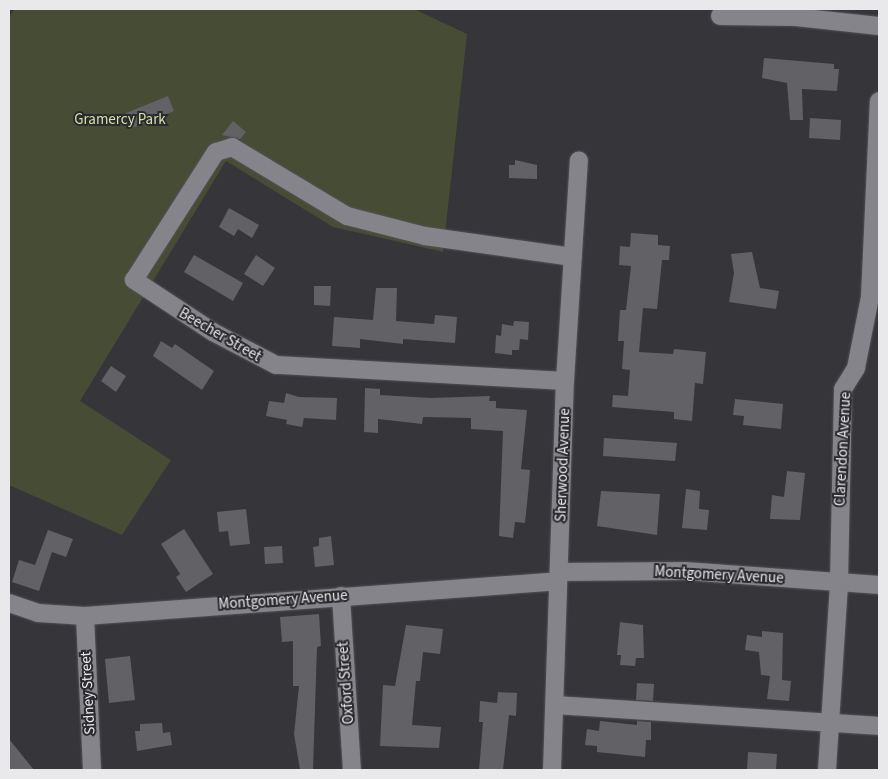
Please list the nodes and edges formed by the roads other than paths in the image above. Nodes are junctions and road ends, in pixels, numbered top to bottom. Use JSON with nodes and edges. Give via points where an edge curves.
{"nodes":[{"id":1,"x":720,"y":16,"type":"dead end"},
{"id":2,"x":879,"y":26,"type":"edge"},
{"id":3,"x":879,"y":101,"type":"edge"},
{"id":4,"x":579,"y":160,"type":"dead end"},
{"id":5,"x":573,"y":257,"type":"junction"},
{"id":6,"x":874,"y":297,"type":"edge"},
{"id":7,"x":565,"y":381,"type":"junction"},
{"id":8,"x":559,"y":576,"type":"junction"},
{"id":9,"x":839,"y":582,"type":"junction"},
{"id":10,"x":879,"y":585,"type":"edge"},
{"id":11,"x":341,"y":596,"type":"junction"},
{"id":12,"x":9,"y":603,"type":"edge"},
{"id":13,"x":85,"y":616,"type":"junction"},
{"id":14,"x":556,"y":705,"type":"junction"},
{"id":15,"x":830,"y":724,"type":"junction"},
{"id":16,"x":879,"y":726,"type":"edge"},
{"id":17,"x":92,"y":770,"type":"edge"},
{"id":18,"x":352,"y":770,"type":"edge"},
{"id":19,"x":552,"y":770,"type":"edge"},
{"id":20,"x":828,"y":770,"type":"edge"}],
"edges":[{"from":1,"to":2,"type":"street","via":[[796,17]]},
{"from":3,"to":6,"type":"street","name":"Clarendon Avenue"},
{"from":4,"to":5,"type":"street","name":"Sherwood Avenue"},
{"from":5,"to":7,"type":"street","name":"Sherwood Avenue"},
{"from":5,"to":7,"type":"street","name":"Beecher Street","via":[[425,236],[346,216],[232,147],[216,152],[134,280],[213,332],[276,365]]},
{"from":6,"to":9,"type":"street","name":"Clarendon Avenue","via":[[856,368],[843,389]]},
{"from":7,"to":8,"type":"street","name":"Sherwood Avenue"},
{"from":8,"to":9,"type":"street","name":"Montgomery Avenue","via":[[685,571]]},
{"from":8,"to":11,"type":"street","name":"Montgomery Avenue"},
{"from":8,"to":14,"type":"street","name":"Sherwood Avenue"},
{"from":9,"to":10,"type":"street","name":"Montgomery Avenue"},
{"from":9,"to":15,"type":"street","name":"Clarendon Avenue"},
{"from":11,"to":13,"type":"street","name":"Montgomery Avenue"},
{"from":11,"to":18,"type":"street","name":"Oxford Street"},
{"from":12,"to":13,"type":"street","name":"Montgomery Avenue","via":[[38,613]]},
{"from":13,"to":17,"type":"street","name":"Sidney Street"},
{"from":14,"to":15,"type":"street"},
{"from":14,"to":19,"type":"street","name":"Sherwood Avenue"},
{"from":15,"to":16,"type":"street"},
{"from":15,"to":20,"type":"street","name":"Clarendon Avenue"}]}
